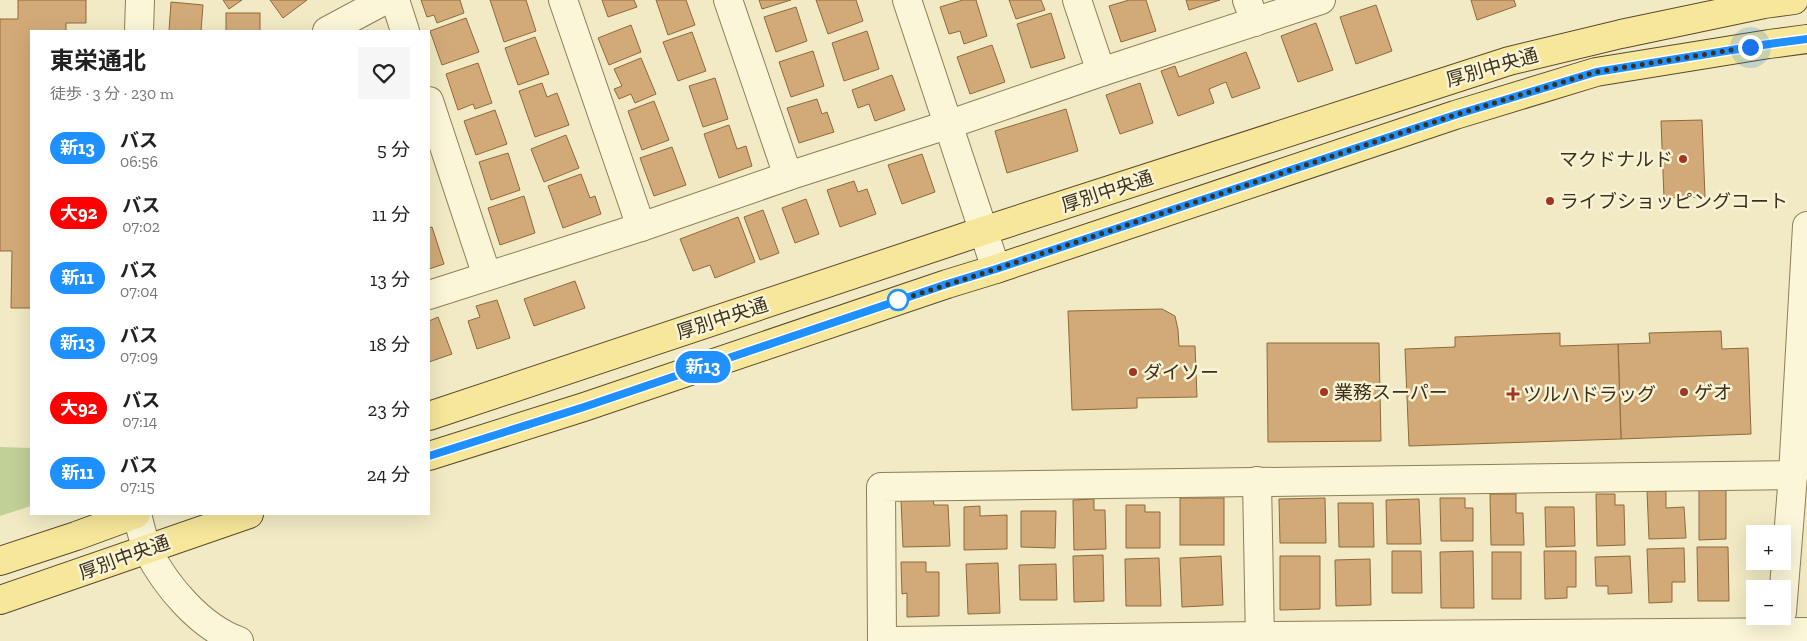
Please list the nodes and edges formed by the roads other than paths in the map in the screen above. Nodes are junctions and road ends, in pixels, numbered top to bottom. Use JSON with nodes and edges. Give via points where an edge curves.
{"nodes":[{"id":1,"x":140,"y":0,"type":"edge"},
{"id":2,"x":385,"y":0,"type":"edge"},
{"id":3,"x":395,"y":0,"type":"edge"},
{"id":4,"x":563,"y":0,"type":"edge"},
{"id":5,"x":728,"y":0,"type":"edge"},
{"id":6,"x":907,"y":0,"type":"edge"},
{"id":7,"x":1077,"y":0,"type":"edge"},
{"id":8,"x":1321,"y":0,"type":"edge"},
{"id":9,"x":1794,"y":0,"type":"edge"},
{"id":10,"x":1251,"y":11,"type":"edge"},
{"id":11,"x":139,"y":30,"type":"edge"},
{"id":12,"x":329,"y":30,"type":"edge"},
{"id":13,"x":405,"y":30,"type":"edge"},
{"id":14,"x":1807,"y":39,"type":"edge"},
{"id":15,"x":1101,"y":72,"type":"junction"},
{"id":16,"x":430,"y":104,"type":"edge"},
{"id":17,"x":950,"y":124,"type":"junction"},
{"id":18,"x":788,"y":176,"type":"junction"},
{"id":19,"x":1807,"y":226,"type":"edge"},
{"id":20,"x":641,"y":227,"type":"junction"},
{"id":21,"x":983,"y":231,"type":"junction"},
{"id":22,"x":996,"y":269,"type":"junction"},
{"id":23,"x":488,"y":276,"type":"junction"},
{"id":24,"x":430,"y":296,"type":"edge"},
{"id":25,"x":430,"y":416,"type":"edge"},
{"id":26,"x":430,"y":456,"type":"edge"},
{"id":27,"x":1793,"y":475,"type":"junction"},
{"id":28,"x":1257,"y":481,"type":"junction"},
{"id":29,"x":133,"y":515,"type":"edge"},
{"id":30,"x":136,"y":515,"type":"edge"},
{"id":31,"x":246,"y":515,"type":"edge"},
{"id":32,"x":147,"y":549,"type":"junction"},
{"id":33,"x":0,"y":561,"type":"edge"},
{"id":34,"x":0,"y":600,"type":"edge"},
{"id":35,"x":1787,"y":627,"type":"edge"},
{"id":36,"x":1641,"y":637,"type":"edge"},
{"id":37,"x":1260,"y":638,"type":"edge"},
{"id":38,"x":232,"y":640,"type":"edge"},
{"id":39,"x":882,"y":641,"type":"edge"},
{"id":40,"x":893,"y":641,"type":"edge"}],
"edges":[{"from":1,"to":11,"type":"street"},
{"from":2,"to":12,"type":"street"},
{"from":3,"to":13,"type":"street"},
{"from":4,"to":20,"type":"street"},
{"from":5,"to":18,"type":"street"},
{"from":6,"to":17,"type":"street"},
{"from":7,"to":15,"type":"street"},
{"from":8,"to":10,"type":"street"},
{"from":9,"to":21,"type":"main road","name":"厚別中央通","via":[[1621,34],[1508,61]]},
{"from":10,"to":15,"type":"street"},
{"from":14,"to":22,"type":"main road","name":"厚別中央通","via":[[1596,72],[1455,115]]},
{"from":15,"to":17,"type":"street"},
{"from":16,"to":23,"type":"street"},
{"from":17,"to":18,"type":"street"},
{"from":17,"to":21,"type":"street"},
{"from":18,"to":20,"type":"street"},
{"from":19,"to":27,"type":"street"},
{"from":20,"to":23,"type":"street"},
{"from":21,"to":22,"type":"street"},
{"from":21,"to":25,"type":"main road","name":"厚別中央通"},
{"from":22,"to":26,"type":"main road","name":"厚別中央通"},
{"from":23,"to":24,"type":"street"},
{"from":27,"to":28,"type":"street"},
{"from":27,"to":35,"type":"street"},
{"from":28,"to":37,"type":"street"},
{"from":28,"to":39,"type":"street","via":[[881,486]]},
{"from":29,"to":33,"type":"main road","name":"厚別中央通"},
{"from":30,"to":32,"type":"street"},
{"from":31,"to":32,"type":"main road","name":"厚別中央通"},
{"from":32,"to":34,"type":"main road","name":"厚別中央通"},
{"from":32,"to":38,"type":"street","via":[[168,585],[197,615]]},
{"from":35,"to":36,"type":"street"},
{"from":36,"to":37,"type":"street"},
{"from":37,"to":40,"type":"street"}]}
